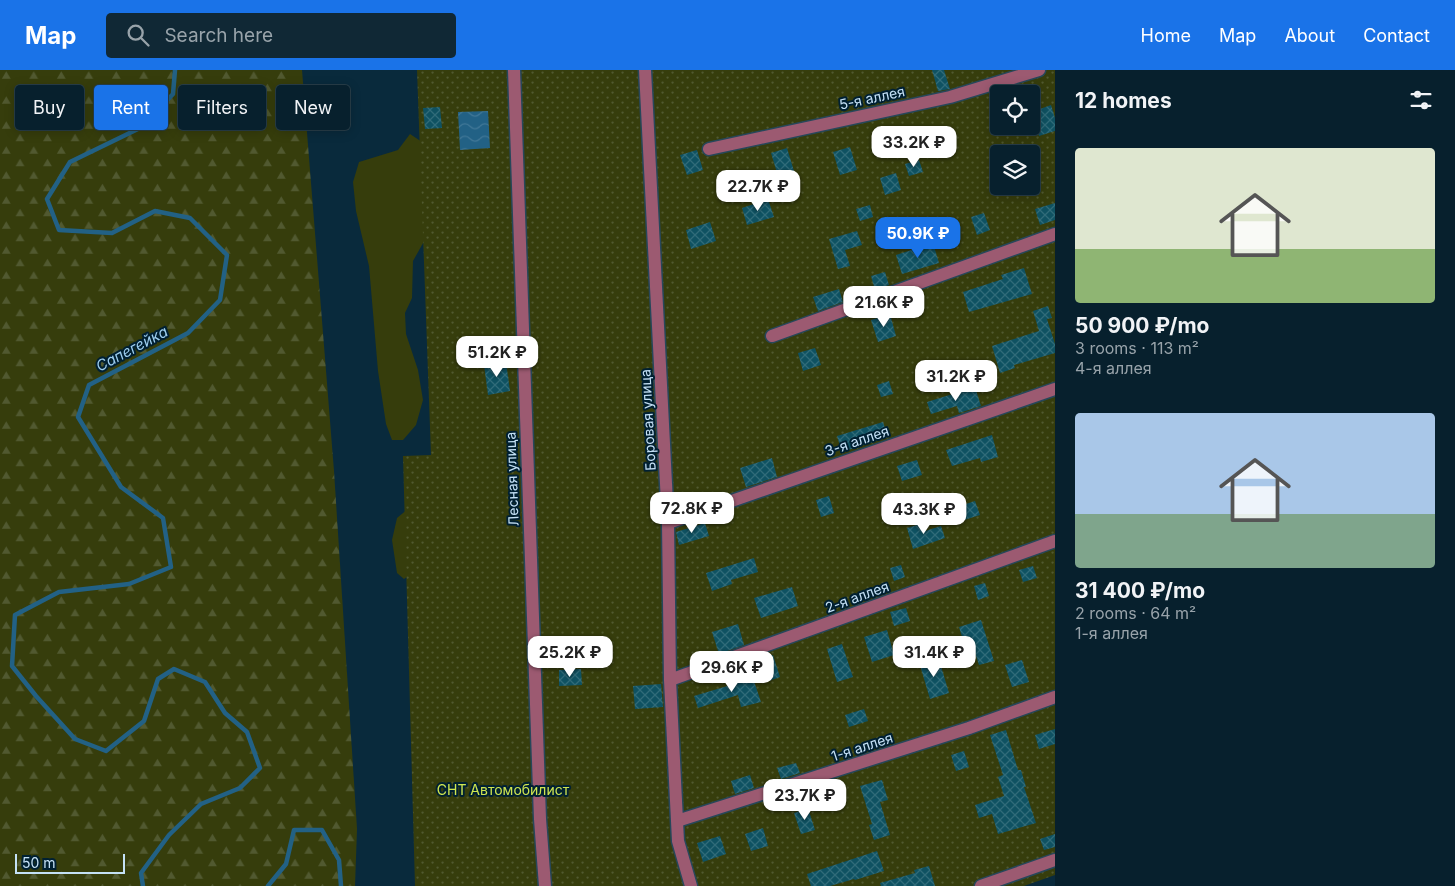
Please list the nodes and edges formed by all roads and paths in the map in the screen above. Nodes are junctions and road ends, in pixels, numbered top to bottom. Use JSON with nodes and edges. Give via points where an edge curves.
{"nodes":[{"id":1,"x":514,"y":70,"type":"edge"},
{"id":2,"x":645,"y":70,"type":"edge"},
{"id":3,"x":1040,"y":70,"type":"edge"},
{"id":4,"x":709,"y":148,"type":"dead end"},
{"id":5,"x":1055,"y":234,"type":"edge"},
{"id":6,"x":772,"y":336,"type":"dead end"},
{"id":7,"x":1055,"y":389,"type":"edge"},
{"id":8,"x":668,"y":523,"type":"junction"},
{"id":9,"x":1055,"y":542,"type":"edge"},
{"id":10,"x":670,"y":680,"type":"junction"},
{"id":11,"x":1055,"y":697,"type":"edge"},
{"id":12,"x":677,"y":822,"type":"junction"},
{"id":13,"x":1055,"y":860,"type":"edge"},
{"id":14,"x":546,"y":886,"type":"edge"},
{"id":15,"x":691,"y":886,"type":"edge"},
{"id":16,"x":981,"y":886,"type":"edge"}],
"edges":[{"from":1,"to":14,"type":"street","name":"Лесная улица","via":[[540,819]]},
{"from":2,"to":8,"type":"street","name":"Боровая улица"},
{"from":3,"to":4,"type":"street","name":"5-я аллея","via":[[950,97]]},
{"from":5,"to":6,"type":"street"},
{"from":7,"to":8,"type":"street","name":"3-я аллея"},
{"from":8,"to":10,"type":"street","name":"Боровая улица"},
{"from":9,"to":10,"type":"street","name":"2-я аллея"},
{"from":10,"to":12,"type":"street","name":"Боровая улица"},
{"from":11,"to":12,"type":"street","name":"1-я аллея"},
{"from":12,"to":15,"type":"street","name":"Боровая улица","via":[[678,841]]},
{"from":13,"to":16,"type":"street"}]}
